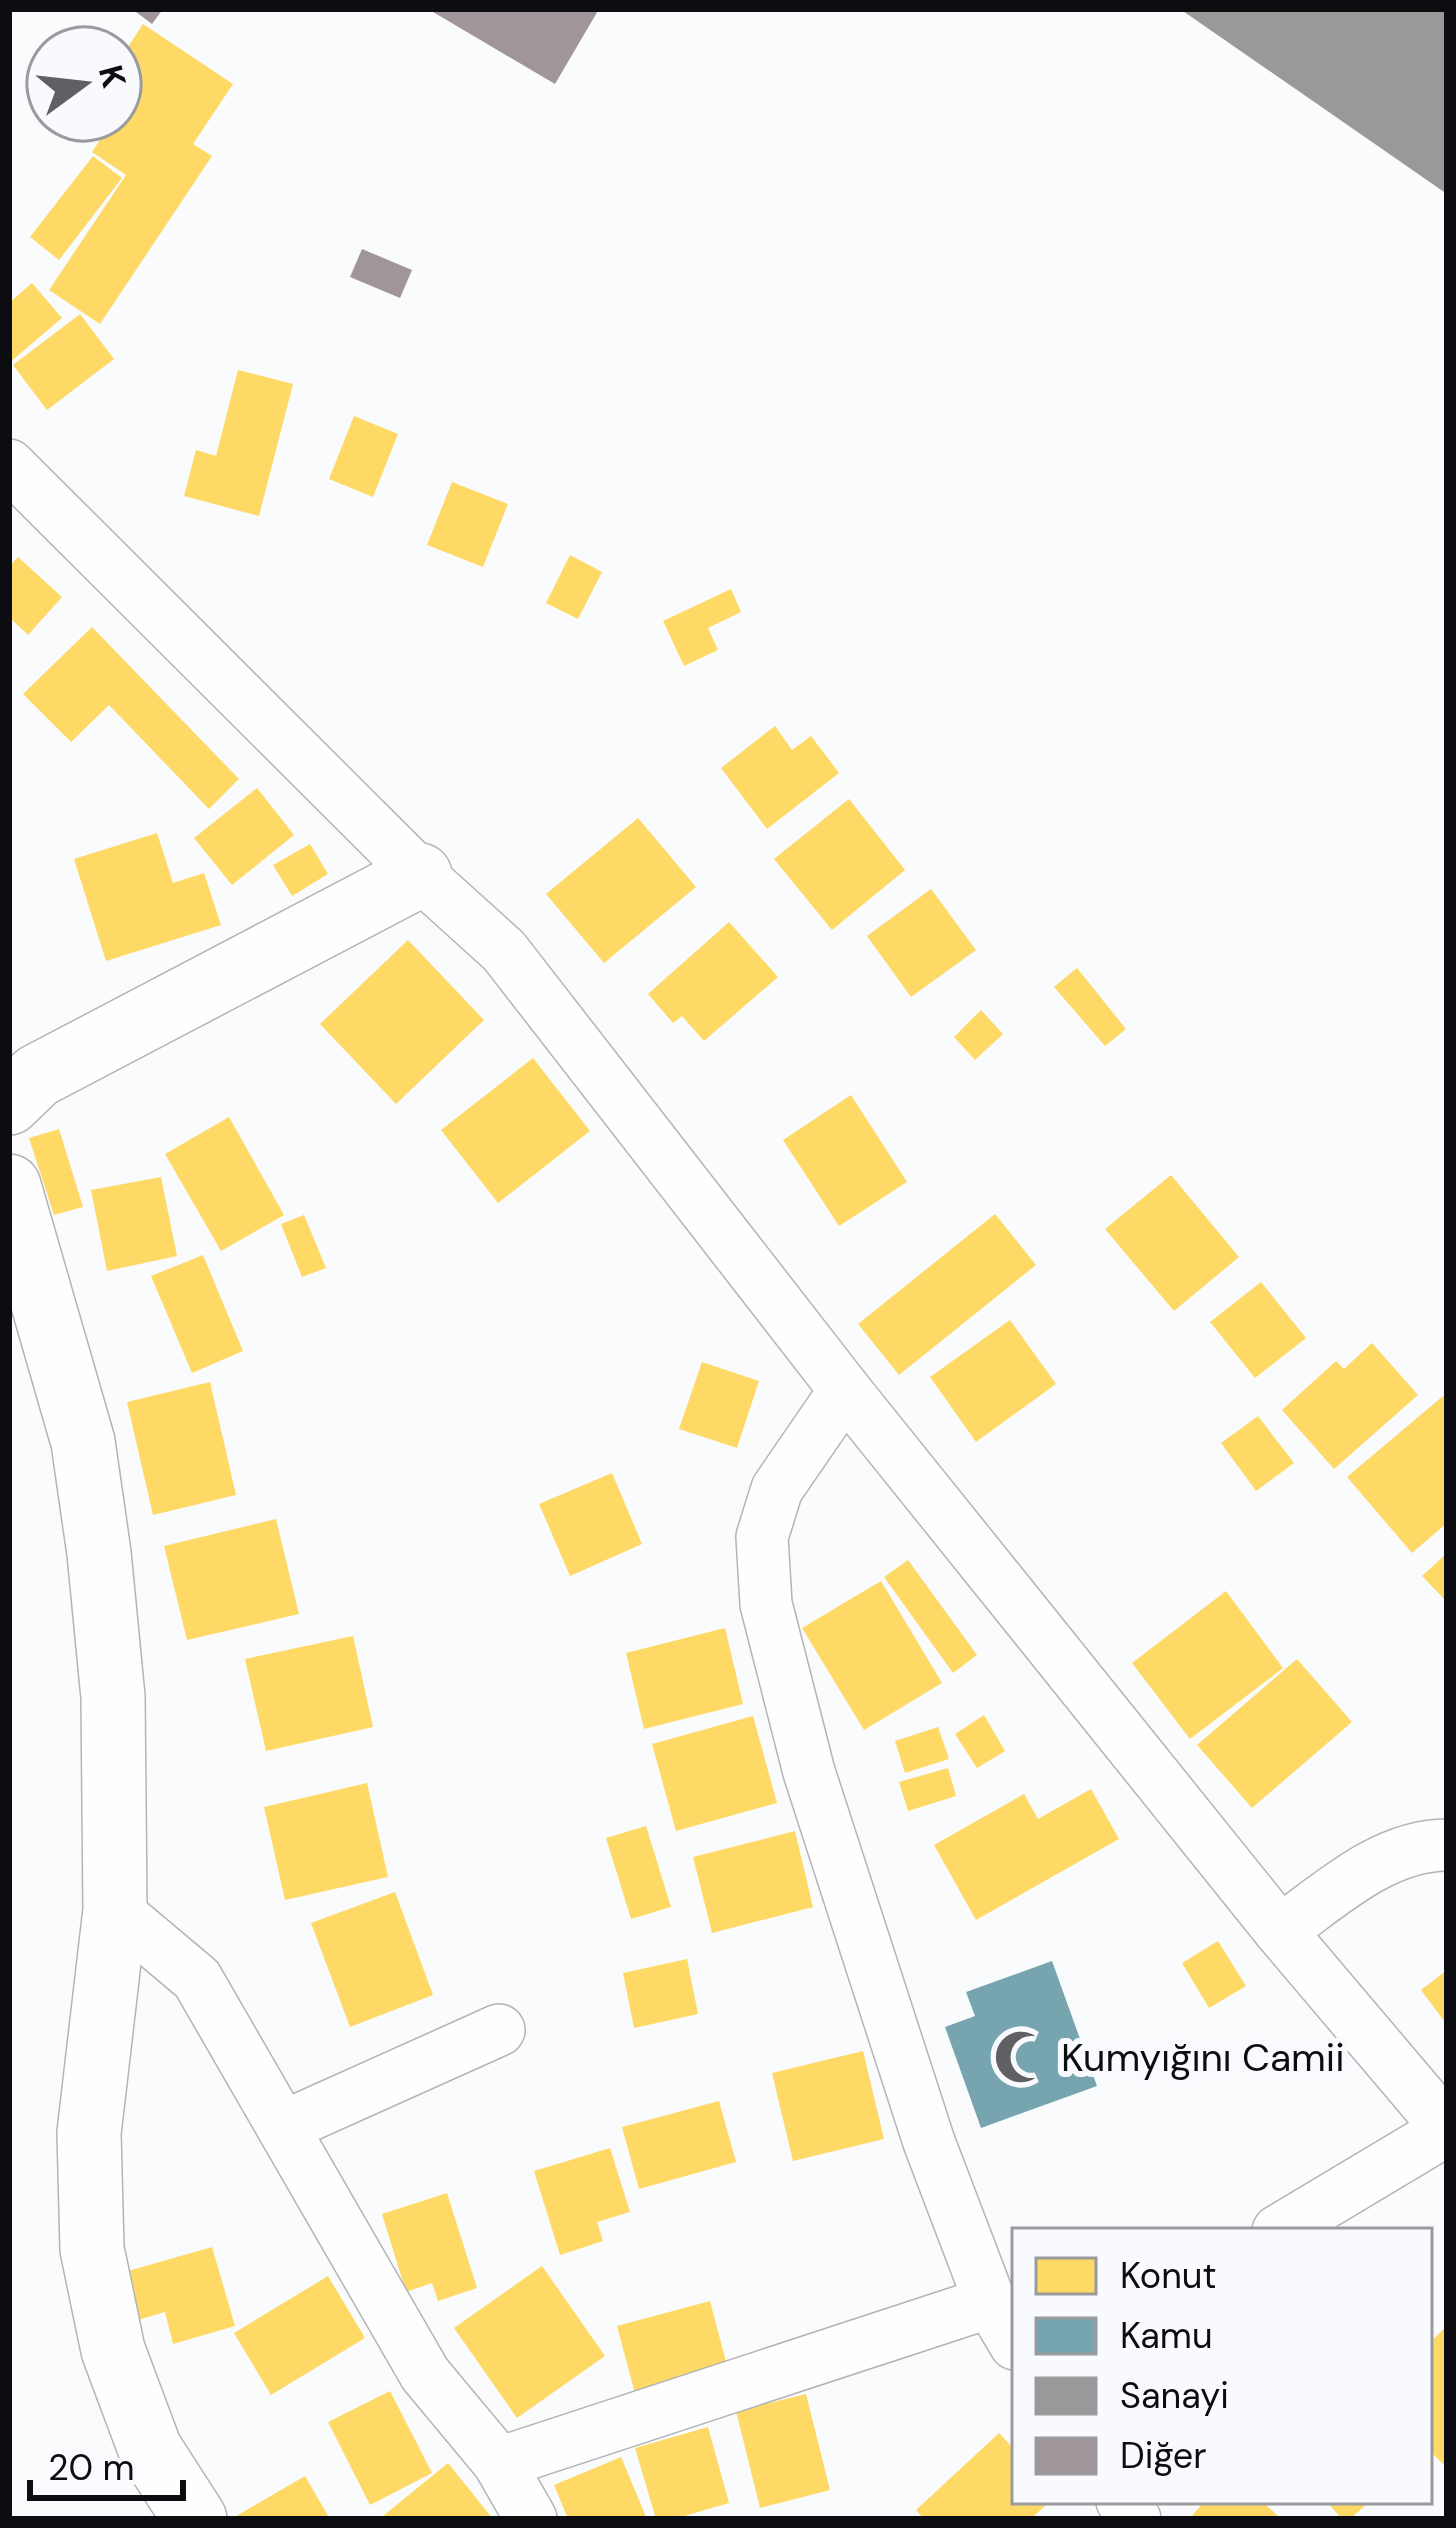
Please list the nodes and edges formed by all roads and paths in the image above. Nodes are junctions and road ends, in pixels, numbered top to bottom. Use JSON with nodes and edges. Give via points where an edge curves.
{"nodes":[{"id":1,"x":9,"y":465,"type":"edge"},
{"id":2,"x":420,"y":875,"type":"junction"},
{"id":3,"x":9,"y":1103,"type":"edge"},
{"id":4,"x":9,"y":1186,"type":"edge"},
{"id":5,"x":845,"y":1390,"type":"junction"},
{"id":6,"x":1447,"y":1845,"type":"edge"},
{"id":7,"x":115,"y":1910,"type":"junction"},
{"id":8,"x":1280,"y":1931,"type":"junction"},
{"id":9,"x":499,"y":2030,"type":"dead end"},
{"id":10,"x":283,"y":2127,"type":"junction"},
{"id":11,"x":1447,"y":2129,"type":"edge"},
{"id":12,"x":1283,"y":2228,"type":"edge"},
{"id":13,"x":1003,"y":2323,"type":"edge"},
{"id":14,"x":499,"y":2463,"type":"junction"},
{"id":15,"x":195,"y":2519,"type":"edge"},
{"id":16,"x":531,"y":2519,"type":"edge"}],
"edges":[{"from":1,"to":2,"type":"street"},
{"from":2,"to":3,"type":"street","via":[[37,1076]]},
{"from":2,"to":5,"type":"street","via":[[503,951]]},
{"from":4,"to":7,"type":"street","via":[[82,1442],[99,1553],[113,1697]]},
{"from":5,"to":8,"type":"street"},
{"from":5,"to":13,"type":"street","via":[[777,1489],[762,1537],[766,1604],[816,1793],[929,2142]]},
{"from":6,"to":8,"type":"street","via":[[1362,1872]]},
{"from":7,"to":10,"type":"street","via":[[197,1978]]},
{"from":7,"to":15,"type":"street","via":[[89,2133],[92,2249],[113,2350],[150,2449]]},
{"from":8,"to":11,"type":"street"},
{"from":9,"to":10,"type":"street"},
{"from":10,"to":14,"type":"street","via":[[425,2374]]},
{"from":11,"to":12,"type":"street"},
{"from":13,"to":14,"type":"street"},
{"from":14,"to":16,"type":"street"}]}
